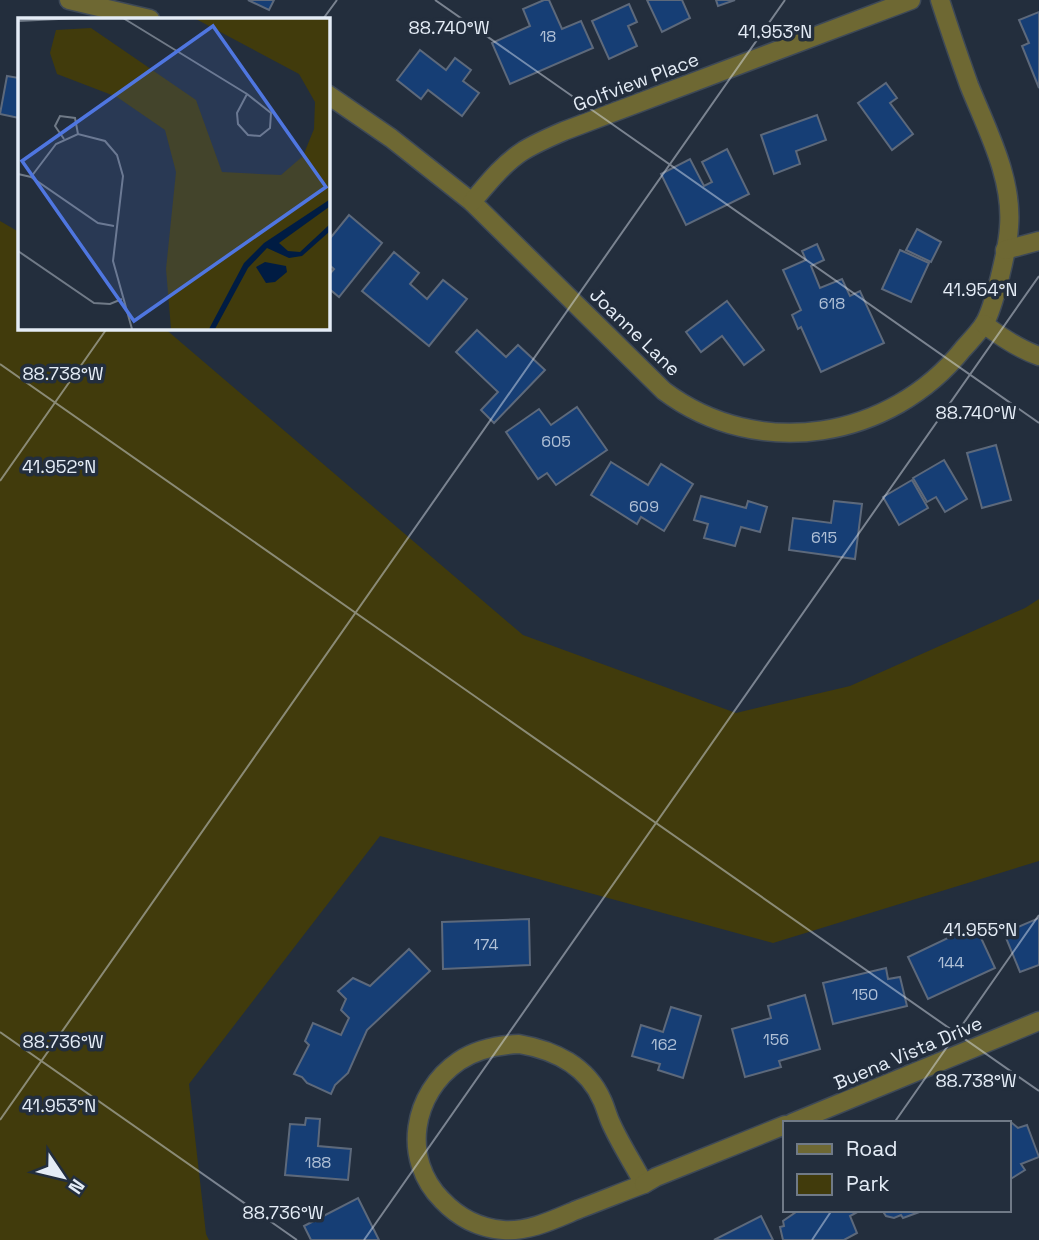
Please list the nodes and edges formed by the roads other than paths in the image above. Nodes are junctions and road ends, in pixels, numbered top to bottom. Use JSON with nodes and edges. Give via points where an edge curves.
{"nodes":[{"id":1,"x":69,"y":0,"type":"edge"},
{"id":2,"x":911,"y":0,"type":"edge"},
{"id":3,"x":940,"y":0,"type":"edge"},
{"id":4,"x":134,"y":7,"type":"edge"},
{"id":5,"x":149,"y":18,"type":"edge"},
{"id":6,"x":329,"y":95,"type":"edge"},
{"id":7,"x":472,"y":202,"type":"junction"},
{"id":8,"x":1039,"y":241,"type":"edge"},
{"id":9,"x":1005,"y":250,"type":"junction"},
{"id":10,"x":984,"y":324,"type":"junction"},
{"id":11,"x":1039,"y":356,"type":"edge"},
{"id":12,"x":1039,"y":1021,"type":"edge"},
{"id":13,"x":797,"y":1121,"type":"edge"},
{"id":14,"x":783,"y":1126,"type":"edge"},
{"id":15,"x":644,"y":1184,"type":"junction"}],
"edges":[{"from":1,"to":4,"type":"street"},
{"from":2,"to":7,"type":"street","name":"Golfview Place","via":[[537,143],[506,164]]},
{"from":3,"to":9,"type":"street","name":"Joanne Lane","via":[[1000,164],[1008,199]]},
{"from":4,"to":5,"type":"street"},
{"from":6,"to":7,"type":"street","name":"Joanne Lane"},
{"from":7,"to":10,"type":"street","name":"Joanne Lane","via":[[664,391],[726,424],[773,432],[820,431],[869,419],[915,396],[954,361]]},
{"from":8,"to":9,"type":"street"},
{"from":9,"to":10,"type":"street","name":"Joanne Lane"},
{"from":10,"to":11,"type":"street"},
{"from":12,"to":13,"type":"street","name":"Buena Vista Drive"},
{"from":14,"to":15,"type":"street"},
{"from":15,"to":15,"type":"street","via":[[542,1224],[523,1229],[485,1227],[450,1209],[426,1179],[416,1142],[421,1107],[444,1073],[469,1055],[499,1045],[539,1048],[559,1055],[591,1081]]}]}
